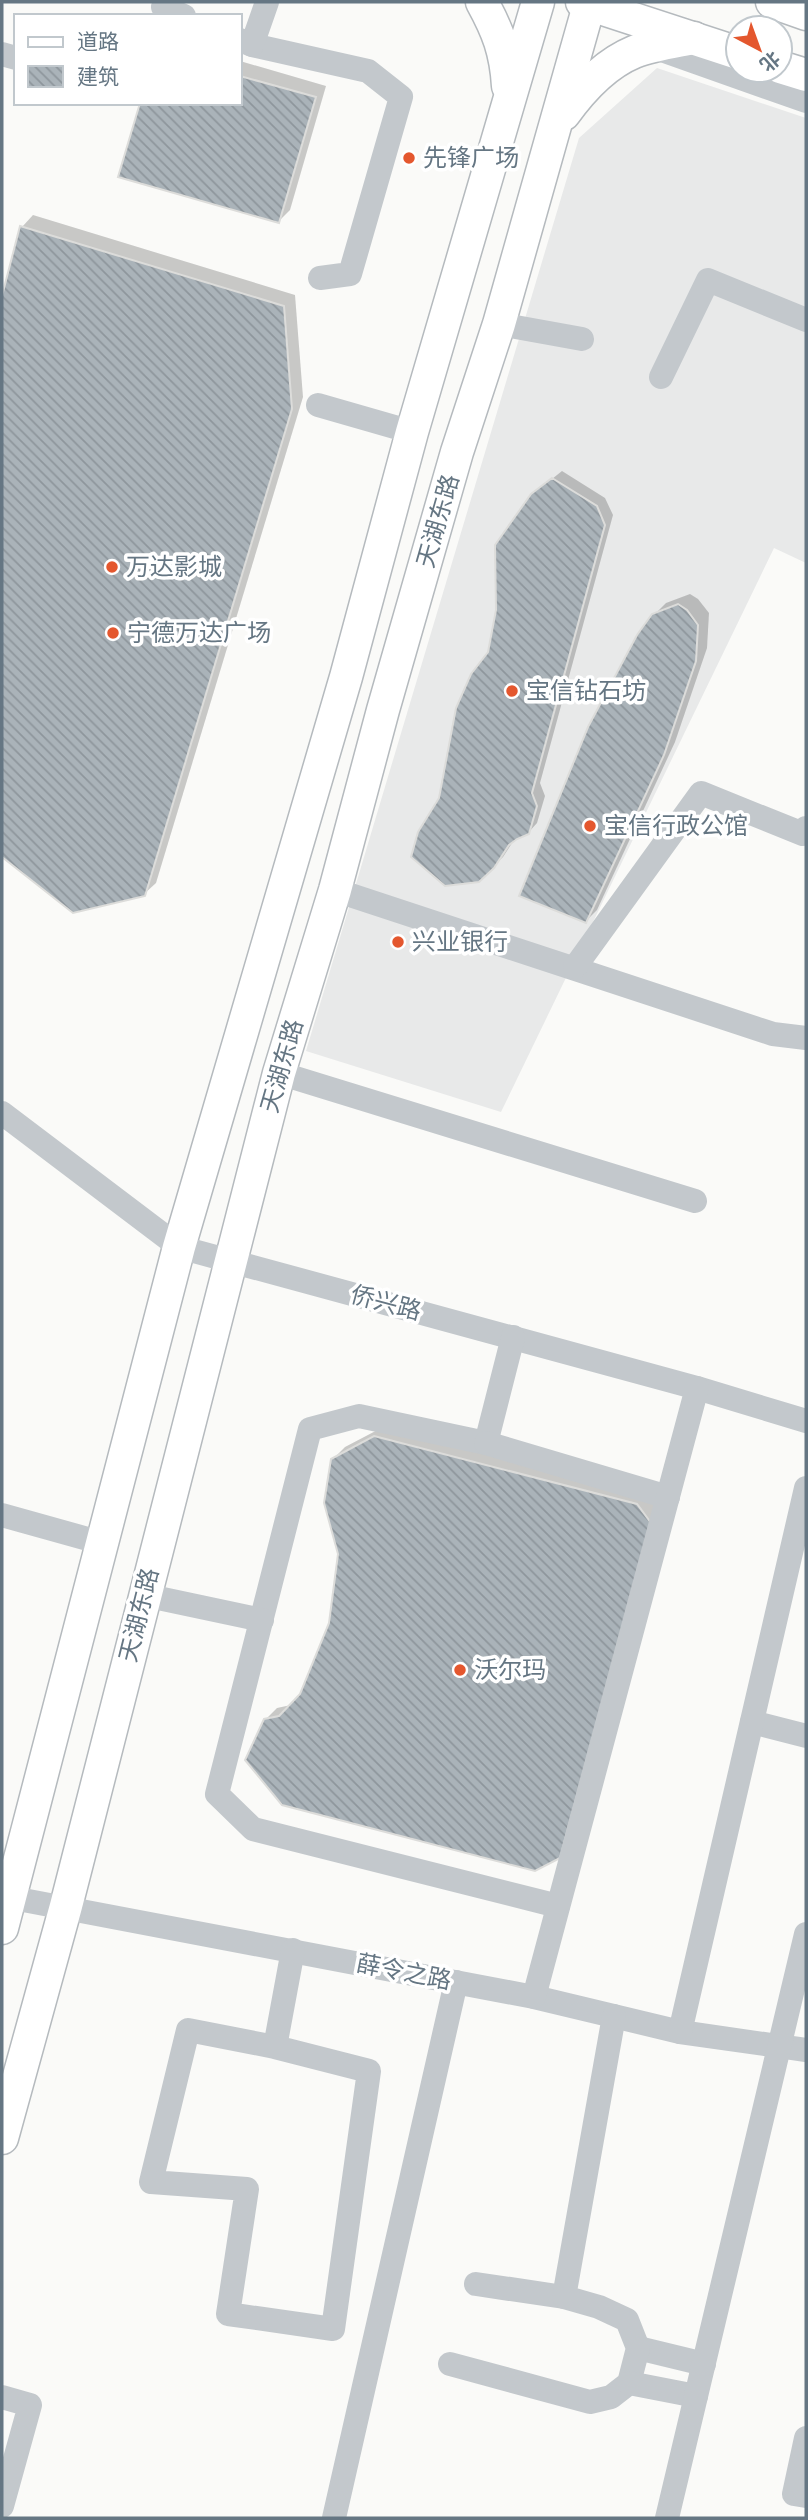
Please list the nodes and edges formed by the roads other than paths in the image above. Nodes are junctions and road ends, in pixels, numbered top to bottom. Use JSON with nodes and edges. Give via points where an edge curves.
{"nodes":[{"id":1,"x":267,"y":2,"type":"edge"},
{"id":2,"x":482,"y":2,"type":"edge"},
{"id":3,"x":538,"y":2,"type":"edge"},
{"id":4,"x":587,"y":2,"type":"edge"},
{"id":5,"x":771,"y":11,"type":"edge"},
{"id":6,"x":806,"y":14,"type":"edge"},
{"id":7,"x":694,"y":38,"type":"junction"},
{"id":8,"x":246,"y":42,"type":"edge"},
{"id":9,"x":653,"y":47,"type":"junction"},
{"id":10,"x":724,"y":48,"type":"edge"},
{"id":11,"x":509,"y":96,"type":"junction"},
{"id":12,"x":806,"y":101,"type":"edge"},
{"id":13,"x":502,"y":131,"type":"junction"},
{"id":14,"x":554,"y":133,"type":"junction"},
{"id":15,"x":320,"y":278,"type":"dead end"},
{"id":16,"x":806,"y":320,"type":"edge"},
{"id":17,"x":499,"y":324,"type":"junction"},
{"id":18,"x":582,"y":339,"type":"dead end"},
{"id":19,"x":661,"y":377,"type":"dead end"},
{"id":20,"x":318,"y":405,"type":"dead end"},
{"id":21,"x":412,"y":432,"type":"junction"},
{"id":22,"x":806,"y":828,"type":"edge"},
{"id":23,"x":335,"y":890,"type":"junction"},
{"id":24,"x":575,"y":967,"type":"junction"},
{"id":25,"x":806,"y":1038,"type":"edge"},
{"id":26,"x":279,"y":1073,"type":"junction"},
{"id":27,"x":2,"y":1113,"type":"edge"},
{"id":28,"x":695,"y":1201,"type":"dead end"},
{"id":29,"x":178,"y":1247,"type":"junction"},
{"id":30,"x":230,"y":1261,"type":"junction"},
{"id":31,"x":513,"y":1337,"type":"junction"},
{"id":32,"x":697,"y":1388,"type":"junction"},
{"id":33,"x":806,"y":1421,"type":"edge"},
{"id":34,"x":486,"y":1443,"type":"junction"},
{"id":35,"x":806,"y":1489,"type":"edge"},
{"id":36,"x":667,"y":1497,"type":"junction"},
{"id":37,"x":2,"y":1515,"type":"edge"},
{"id":38,"x":102,"y":1543,"type":"junction"},
{"id":39,"x":144,"y":1595,"type":"junction"},
{"id":40,"x":262,"y":1620,"type":"junction"},
{"id":41,"x":752,"y":1722,"type":"junction"},
{"id":42,"x":806,"y":1737,"type":"edge"},
{"id":43,"x":6,"y":1896,"type":"edge"},
{"id":44,"x":66,"y":1906,"type":"junction"},
{"id":45,"x":558,"y":1906,"type":"junction"},
{"id":46,"x":2,"y":1928,"type":"edge"},
{"id":47,"x":806,"y":1934,"type":"edge"},
{"id":48,"x":293,"y":1950,"type":"junction"},
{"id":49,"x":803,"y":1963,"type":"edge"},
{"id":50,"x":456,"y":1982,"type":"junction"},
{"id":51,"x":534,"y":1997,"type":"junction"},
{"id":52,"x":614,"y":2017,"type":"junction"},
{"id":53,"x":680,"y":2032,"type":"junction"},
{"id":54,"x":780,"y":2045,"type":"junction"},
{"id":55,"x":275,"y":2046,"type":"junction"},
{"id":56,"x":806,"y":2050,"type":"edge"},
{"id":57,"x":2,"y":2138,"type":"edge"},
{"id":58,"x":475,"y":2284,"type":"dead end"},
{"id":59,"x":564,"y":2297,"type":"junction"},
{"id":60,"x":638,"y":2348,"type":"junction"},
{"id":61,"x":450,"y":2364,"type":"dead end"},
{"id":62,"x":704,"y":2364,"type":"junction"},
{"id":63,"x":629,"y":2383,"type":"junction"},
{"id":64,"x":696,"y":2396,"type":"junction"},
{"id":65,"x":2,"y":2397,"type":"edge"},
{"id":66,"x":806,"y":2438,"type":"edge"},
{"id":67,"x":806,"y":2496,"type":"edge"},
{"id":68,"x":2,"y":2506,"type":"edge"},
{"id":69,"x":2,"y":2512,"type":"edge"},
{"id":70,"x":6,"y":2518,"type":"edge"},
{"id":71,"x":334,"y":2518,"type":"edge"},
{"id":72,"x":667,"y":2518,"type":"edge"}],
"edges":[{"from":1,"to":8,"type":"street"},
{"from":2,"to":11,"type":"main road","via":[[496,26],[506,59]]},
{"from":3,"to":11,"type":"main road","name":"天湖东路"},
{"from":4,"to":7,"type":"main road"},
{"from":4,"to":14,"type":"main road","name":"天湖东路"},
{"from":5,"to":6,"type":"main road"},
{"from":7,"to":9,"type":"main road"},
{"from":7,"to":10,"type":"main road"},
{"from":8,"to":15,"type":"street","via":[[368,71],[401,97],[350,274]]},
{"from":9,"to":12,"type":"street"},
{"from":9,"to":14,"type":"main road","via":[[611,65],[578,94]]},
{"from":11,"to":13,"type":"main road","name":"天湖东路"},
{"from":13,"to":14,"type":"main road"},
{"from":13,"to":21,"type":"main road","name":"天湖东路"},
{"from":14,"to":17,"type":"main road","name":"天湖东路"},
{"from":16,"to":19,"type":"street","via":[[708,280]]},
{"from":17,"to":18,"type":"street"},
{"from":17,"to":23,"type":"main road","name":"天湖东路","via":[[457,452]]},
{"from":20,"to":21,"type":"street"},
{"from":21,"to":29,"type":"main road","name":"天湖东路","via":[[346,677]]},
{"from":22,"to":24,"type":"street","via":[[803,834],[701,793]]},
{"from":23,"to":24,"type":"street"},
{"from":23,"to":26,"type":"main road","name":"天湖东路"},
{"from":24,"to":25,"type":"street","via":[[773,1034]]},
{"from":26,"to":28,"type":"street"},
{"from":26,"to":30,"type":"main road","name":"天湖东路"},
{"from":27,"to":29,"type":"street","name":"侨兴路"},
{"from":29,"to":30,"type":"street","name":"侨兴路"},
{"from":29,"to":38,"type":"main road","name":"天湖东路"},
{"from":30,"to":31,"type":"street","name":"侨兴路"},
{"from":30,"to":39,"type":"main road","name":"天湖东路"},
{"from":31,"to":32,"type":"street","name":"侨兴路"},
{"from":31,"to":34,"type":"street"},
{"from":32,"to":33,"type":"street","name":"侨兴路"},
{"from":32,"to":36,"type":"street"},
{"from":34,"to":36,"type":"street"},
{"from":34,"to":40,"type":"street","via":[[359,1416],[310,1429]]},
{"from":35,"to":41,"type":"street"},
{"from":36,"to":45,"type":"street"},
{"from":37,"to":38,"type":"street"},
{"from":38,"to":43,"type":"main road","name":"天湖东路"},
{"from":39,"to":40,"type":"street"},
{"from":39,"to":44,"type":"main road","name":"天湖东路"},
{"from":40,"to":45,"type":"street","via":[[217,1794],[253,1829]]},
{"from":41,"to":42,"type":"street"},
{"from":41,"to":53,"type":"street"},
{"from":43,"to":44,"type":"street","name":"薛令之路"},
{"from":43,"to":46,"type":"main road","name":"天湖东路"},
{"from":44,"to":48,"type":"street","name":"薛令之路"},
{"from":44,"to":57,"type":"main road","name":"天湖东路"},
{"from":45,"to":51,"type":"street"},
{"from":47,"to":49,"type":"street"},
{"from":48,"to":50,"type":"street","name":"薛令之路"},
{"from":48,"to":55,"type":"street"},
{"from":49,"to":54,"type":"street"},
{"from":50,"to":51,"type":"street","name":"薛令之路"},
{"from":50,"to":71,"type":"street"},
{"from":51,"to":52,"type":"street","name":"薛令之路"},
{"from":52,"to":53,"type":"street","name":"薛令之路"},
{"from":52,"to":59,"type":"street"},
{"from":53,"to":54,"type":"street","name":"薛令之路"},
{"from":54,"to":56,"type":"street","name":"薛令之路"},
{"from":54,"to":62,"type":"street"},
{"from":55,"to":55,"type":"street","via":[[369,2071],[333,2329],[228,2314],[247,2189],[151,2182],[188,2030]]},
{"from":58,"to":59,"type":"street"},
{"from":59,"to":60,"type":"street","via":[[627,2320]]},
{"from":60,"to":62,"type":"street"},
{"from":60,"to":63,"type":"street"},
{"from":61,"to":63,"type":"street","via":[[590,2402],[611,2397]]},
{"from":62,"to":64,"type":"street"},
{"from":63,"to":64,"type":"street"},
{"from":64,"to":72,"type":"street"},
{"from":65,"to":68,"type":"street","via":[[30,2405]]},
{"from":66,"to":67,"type":"street","via":[[794,2494]]},
{"from":69,"to":70,"type":"street"}]}
